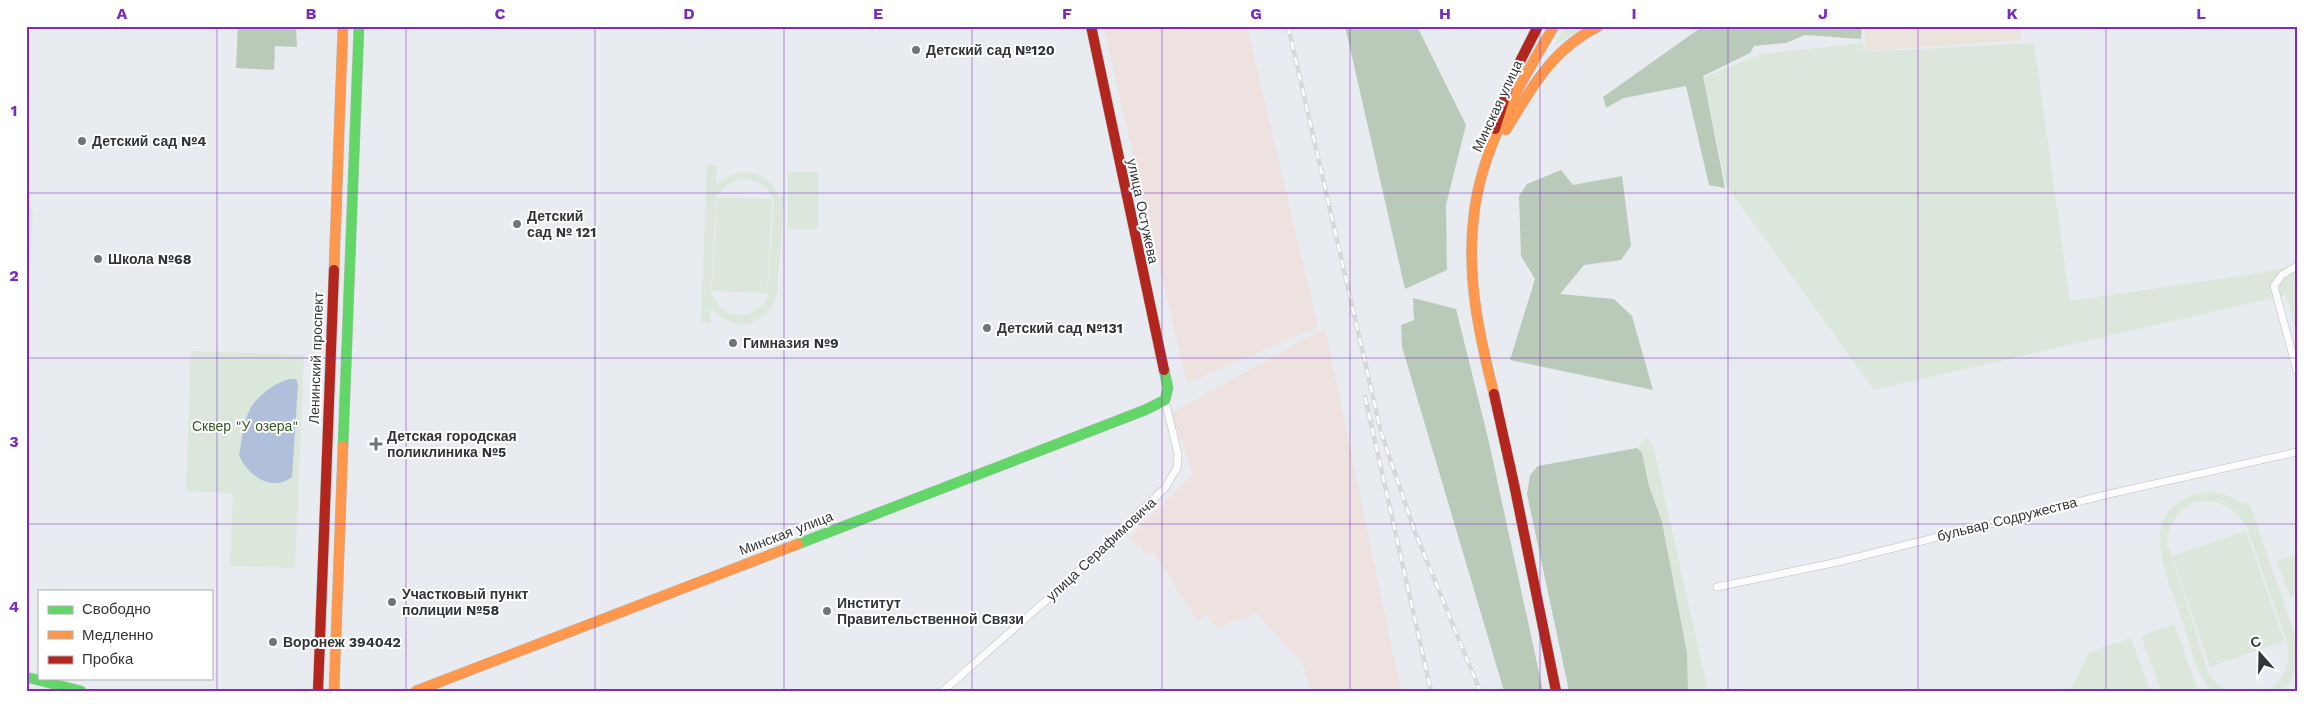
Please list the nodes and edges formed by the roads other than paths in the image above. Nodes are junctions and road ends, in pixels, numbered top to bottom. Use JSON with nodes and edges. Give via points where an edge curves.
{"nodes":[{"id":1,"x":343,"y":26,"type":"edge"},
{"id":2,"x":359,"y":26,"type":"edge"},
{"id":3,"x":1091,"y":26,"type":"edge"},
{"id":4,"x":1538,"y":26,"type":"edge"},
{"id":5,"x":1554,"y":26,"type":"edge"},
{"id":6,"x":1598,"y":26,"type":"edge"},
{"id":7,"x":1487,"y":161,"type":"junction"},
{"id":8,"x":2297,"y":266,"type":"edge"},
{"id":9,"x":2297,"y":371,"type":"edge"},
{"id":10,"x":1165,"y":400,"type":"junction"},
{"id":11,"x":2297,"y":452,"type":"edge"},
{"id":12,"x":1717,"y":588,"type":"dead end"},
{"id":13,"x":26,"y":677,"type":"edge"},
{"id":14,"x":81,"y":691,"type":"edge"},
{"id":15,"x":318,"y":691,"type":"edge"},
{"id":16,"x":334,"y":691,"type":"edge"},
{"id":17,"x":416,"y":691,"type":"edge"},
{"id":18,"x":943,"y":691,"type":"edge"},
{"id":19,"x":1556,"y":691,"type":"edge"}],
"edges":[{"from":1,"to":15,"type":"street","name":"Ленинский проспект"},
{"from":2,"to":16,"type":"street"},
{"from":3,"to":10,"type":"street","name":"улица Остужева","via":[[1168,388]]},
{"from":4,"to":7,"type":"street","via":[[1510,81]]},
{"from":5,"to":7,"type":"street","name":"Минская улица","via":[[1516,95]]},
{"from":6,"to":7,"type":"street","via":[[1576,38],[1552,58]]},
{"from":7,"to":19,"type":"street","name":"Минская улица","via":[[1476,203],[1472,242],[1475,315],[1508,454]]},
{"from":8,"to":9,"type":"street","via":[[2282,275],[2274,286]]},
{"from":10,"to":17,"type":"street","name":"Минская улица"},
{"from":10,"to":18,"type":"street","name":"улица Серафимовича","via":[[1178,454],[1177,468],[1165,488],[1066,583]]},
{"from":11,"to":12,"type":"street","name":"бульвар Содружества"},
{"from":13,"to":14,"type":"street"}]}
